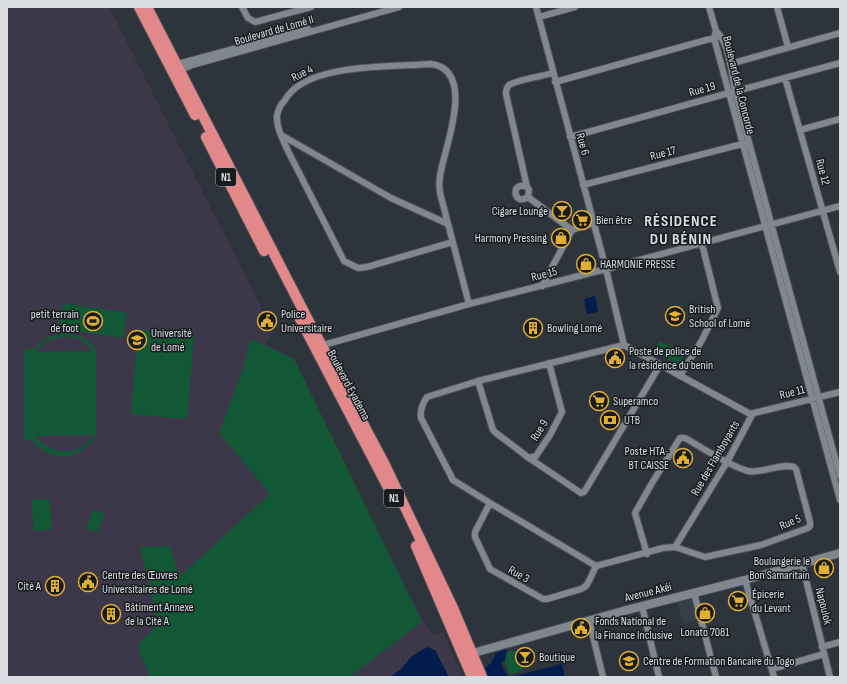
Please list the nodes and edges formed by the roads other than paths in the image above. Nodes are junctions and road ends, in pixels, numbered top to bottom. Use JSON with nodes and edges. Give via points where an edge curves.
{"nodes":[{"id":1,"x":139,"y":7,"type":"edge"},
{"id":2,"x":147,"y":7,"type":"edge"},
{"id":3,"x":242,"y":7,"type":"edge"},
{"id":4,"x":311,"y":7,"type":"edge"},
{"id":5,"x":386,"y":7,"type":"edge"},
{"id":6,"x":399,"y":7,"type":"edge"},
{"id":7,"x":536,"y":7,"type":"edge"},
{"id":8,"x":575,"y":7,"type":"edge"},
{"id":9,"x":709,"y":7,"type":"edge"},
{"id":10,"x":777,"y":7,"type":"edge"},
{"id":11,"x":539,"y":17,"type":"junction"},
{"id":12,"x":716,"y":31,"type":"junction"},
{"id":13,"x":840,"y":32,"type":"edge"},
{"id":14,"x":722,"y":36,"type":"junction"},
{"id":15,"x":714,"y":38,"type":"junction"},
{"id":16,"x":788,"y":47,"type":"junction"},
{"id":17,"x":840,"y":63,"type":"edge"},
{"id":18,"x":730,"y":64,"type":"junction"},
{"id":19,"x":175,"y":68,"type":"junction"},
{"id":20,"x":553,"y":73,"type":"junction"},
{"id":21,"x":785,"y":78,"type":"junction"},
{"id":22,"x":555,"y":82,"type":"junction"},
{"id":23,"x":732,"y":92,"type":"junction"},
{"id":24,"x":840,"y":119,"type":"edge"},
{"id":25,"x":800,"y":130,"type":"junction"},
{"id":26,"x":281,"y":135,"type":"junction"},
{"id":27,"x":570,"y":137,"type":"junction"},
{"id":28,"x":746,"y":143,"type":"junction"},
{"id":29,"x":583,"y":185,"type":"junction"},
{"id":30,"x":527,"y":187,"type":"junction"},
{"id":31,"x":528,"y":197,"type":"junction"},
{"id":32,"x":840,"y":206,"type":"edge"},
{"id":33,"x":822,"y":210,"type":"junction"},
{"id":34,"x":594,"y":223,"type":"junction"},
{"id":35,"x":448,"y":224,"type":"junction"},
{"id":36,"x":768,"y":225,"type":"junction"},
{"id":37,"x":572,"y":230,"type":"junction"},
{"id":38,"x":453,"y":242,"type":"junction"},
{"id":39,"x":702,"y":244,"type":"junction"},
{"id":40,"x":838,"y":255,"type":"edge"},
{"id":41,"x":606,"y":269,"type":"junction"},
{"id":42,"x":840,"y":272,"type":"edge"},
{"id":43,"x":542,"y":286,"type":"junction"},
{"id":44,"x":469,"y":304,"type":"junction"},
{"id":45,"x":624,"y":345,"type":"junction"},
{"id":46,"x":317,"y":346,"type":"junction"},
{"id":47,"x":549,"y":363,"type":"junction"},
{"id":48,"x":660,"y":365,"type":"junction"},
{"id":49,"x":680,"y":376,"type":"junction"},
{"id":50,"x":478,"y":382,"type":"junction"},
{"id":51,"x":840,"y":392,"type":"edge"},
{"id":52,"x":815,"y":398,"type":"junction"},
{"id":53,"x":750,"y":414,"type":"junction"},
{"id":54,"x":529,"y":458,"type":"junction"},
{"id":55,"x":727,"y":462,"type":"junction"},
{"id":56,"x":840,"y":476,"type":"edge"},
{"id":57,"x":840,"y":500,"type":"edge"},
{"id":58,"x":490,"y":503,"type":"junction"},
{"id":59,"x":675,"y":547,"type":"junction"},
{"id":60,"x":840,"y":553,"type":"edge"},
{"id":61,"x":647,"y":554,"type":"junction"},
{"id":62,"x":802,"y":564,"type":"junction"},
{"id":63,"x":596,"y":566,"type":"junction"},
{"id":64,"x":746,"y":580,"type":"junction"},
{"id":65,"x":694,"y":593,"type":"junction"},
{"id":66,"x":642,"y":606,"type":"junction"},
{"id":67,"x":589,"y":620,"type":"junction"},
{"id":68,"x":840,"y":642,"type":"edge"},
{"id":69,"x":822,"y":647,"type":"junction"},
{"id":70,"x":467,"y":654,"type":"junction"},
{"id":71,"x":824,"y":654,"type":"junction"},
{"id":72,"x":772,"y":669,"type":"junction"},
{"id":73,"x":472,"y":677,"type":"edge"},
{"id":74,"x":482,"y":677,"type":"edge"},
{"id":75,"x":603,"y":677,"type":"edge"},
{"id":76,"x":659,"y":677,"type":"edge"},
{"id":77,"x":716,"y":677,"type":"edge"},
{"id":78,"x":774,"y":677,"type":"edge"},
{"id":79,"x":830,"y":677,"type":"edge"}],
"edges":[{"from":1,"to":19,"type":"highway","name":"Boulevard Eyadema","number":"N1"},
{"from":2,"to":19,"type":"highway","number":"N1"},
{"from":3,"to":4,"type":"street","via":[[248,18],[255,22]]},
{"from":5,"to":19,"type":"street","name":"Boulevard de Lomé II"},
{"from":6,"to":19,"type":"street","name":"Boulevard de Lomé II"},
{"from":7,"to":11,"type":"street","name":"Rue 6"},
{"from":8,"to":11,"type":"street"},
{"from":9,"to":12,"type":"street"},
{"from":10,"to":16,"type":"street"},
{"from":11,"to":20,"type":"street","name":"Rue 6"},
{"from":12,"to":14,"type":"street","name":"Boulevard de la Concorde"},
{"from":12,"to":15,"type":"street","name":"Boulevard de la Concorde"},
{"from":13,"to":16,"type":"street"},
{"from":14,"to":15,"type":"street"},
{"from":14,"to":18,"type":"street","name":"Boulevard de la Concorde"},
{"from":15,"to":22,"type":"street"},
{"from":15,"to":23,"type":"street","name":"Boulevard de la Concorde"},
{"from":16,"to":18,"type":"street"},
{"from":17,"to":21,"type":"street","name":"Rue 19"},
{"from":18,"to":23,"type":"street","name":"Boulevard de la Concorde"},
{"from":19,"to":46,"type":"highway","name":"Boulevard Eyadema","number":"N1"},
{"from":20,"to":22,"type":"street","name":"Rue 6"},
{"from":20,"to":30,"type":"street","via":[[514,83],[506,89]]},
{"from":21,"to":23,"type":"street","name":"Rue 19"},
{"from":21,"to":25,"type":"street","name":"Rue 12"},
{"from":22,"to":27,"type":"street","name":"Rue 6"},
{"from":23,"to":27,"type":"street","name":"Rue 19"},
{"from":23,"to":28,"type":"street","name":"Boulevard de la Concorde"},
{"from":24,"to":25,"type":"street"},
{"from":25,"to":33,"type":"street","name":"Rue 12"},
{"from":26,"to":35,"type":"street","via":[[391,198]]},
{"from":26,"to":35,"type":"street","name":"Rue 4","via":[[277,117],[281,105],[292,91],[320,76],[340,71],[431,64],[448,70],[455,93],[452,132],[439,183]]},
{"from":26,"to":38,"type":"street","name":"Rue 4","via":[[344,261],[358,268],[367,267]]},
{"from":27,"to":29,"type":"street","name":"Rue 6"},
{"from":28,"to":29,"type":"street","name":"Rue 17"},
{"from":28,"to":36,"type":"street","name":"Boulevard de la Concorde"},
{"from":29,"to":34,"type":"street","name":"Rue 6"},
{"from":30,"to":31,"type":"street","via":[[530,194]]},
{"from":30,"to":31,"type":"street","via":[[519,186],[515,193],[521,200]]},
{"from":31,"to":37,"type":"street"},
{"from":32,"to":33,"type":"street","name":"Rue 15"},
{"from":33,"to":36,"type":"street","name":"Rue 15"},
{"from":33,"to":40,"type":"street","name":"Rue 12"},
{"from":34,"to":37,"type":"street"},
{"from":34,"to":41,"type":"street","name":"Rue 6"},
{"from":35,"to":38,"type":"street","name":"Rue 4"},
{"from":36,"to":39,"type":"street","name":"Rue 15"},
{"from":36,"to":52,"type":"street","name":"Boulevard de la Concorde"},
{"from":37,"to":43,"type":"street"},
{"from":38,"to":44,"type":"street","name":"Rue 4"},
{"from":39,"to":41,"type":"street","name":"Rue 15"},
{"from":39,"to":49,"type":"street","via":[[718,308]]},
{"from":40,"to":42,"type":"street","name":"Rue 12"},
{"from":41,"to":43,"type":"street","name":"Rue 15"},
{"from":41,"to":45,"type":"street","name":"Rue 6"},
{"from":43,"to":44,"type":"street","name":"Rue 15"},
{"from":44,"to":46,"type":"street","name":"Rue 15"},
{"from":45,"to":47,"type":"street"},
{"from":45,"to":48,"type":"street","name":"Rue des Flamboyants"},
{"from":46,"to":70,"type":"highway","name":"Boulevard Eyadema","number":"N1","via":[[406,523]]},
{"from":47,"to":50,"type":"street"},
{"from":47,"to":54,"type":"street","name":"Rue 9","via":[[562,412],[536,456]]},
{"from":48,"to":49,"type":"street","name":"Rue des Flamboyants"},
{"from":48,"to":54,"type":"street","via":[[584,492],[577,491]]},
{"from":49,"to":53,"type":"street","name":"Rue des Flamboyants"},
{"from":50,"to":54,"type":"street","name":"Rue 9","via":[[493,430]]},
{"from":50,"to":58,"type":"street","via":[[427,397],[420,412],[453,480]]},
{"from":51,"to":52,"type":"street","name":"Rue 11"},
{"from":52,"to":53,"type":"street","name":"Rue 11"},
{"from":52,"to":56,"type":"street","name":"Boulevard de la Concorde"},
{"from":52,"to":57,"type":"street","name":"Boulevard de la Concorde"},
{"from":53,"to":55,"type":"street","name":"Rue des Flamboyants","via":[[752,416]]},
{"from":55,"to":59,"type":"street","name":"Rue des Flamboyants"},
{"from":55,"to":59,"type":"street","name":"Rue 5","via":[[748,471],[786,465],[794,467],[810,526],[761,546],[705,557]]},
{"from":55,"to":61,"type":"street","via":[[685,438],[680,438],[635,513]]},
{"from":58,"to":63,"type":"street"},
{"from":58,"to":63,"type":"street","name":"Rue 3","via":[[475,532],[475,537],[487,566],[493,572],[538,597],[548,599],[586,586]]},
{"from":59,"to":61,"type":"street"},
{"from":60,"to":62,"type":"main road","name":"Avenue Akéi"},
{"from":61,"to":63,"type":"street"},
{"from":62,"to":64,"type":"main road","name":"Avenue Akéi"},
{"from":62,"to":69,"type":"street","name":"Napoulok"},
{"from":64,"to":65,"type":"main road","name":"Avenue Akéi"},
{"from":64,"to":72,"type":"street"},
{"from":65,"to":66,"type":"main road","name":"Avenue Akéi"},
{"from":65,"to":77,"type":"street"},
{"from":66,"to":67,"type":"main road","name":"Avenue Akéi"},
{"from":66,"to":76,"type":"street"},
{"from":67,"to":70,"type":"main road","name":"Avenue Akéi"},
{"from":67,"to":75,"type":"street"},
{"from":68,"to":69,"type":"street"},
{"from":69,"to":71,"type":"street","name":"Napoulok"},
{"from":70,"to":73,"type":"highway","name":"Boulevard Eyadema","number":"N1"},
{"from":70,"to":74,"type":"highway","number":"N1"},
{"from":71,"to":72,"type":"street"},
{"from":71,"to":79,"type":"street","name":"Napoulok"},
{"from":72,"to":78,"type":"street"}]}
